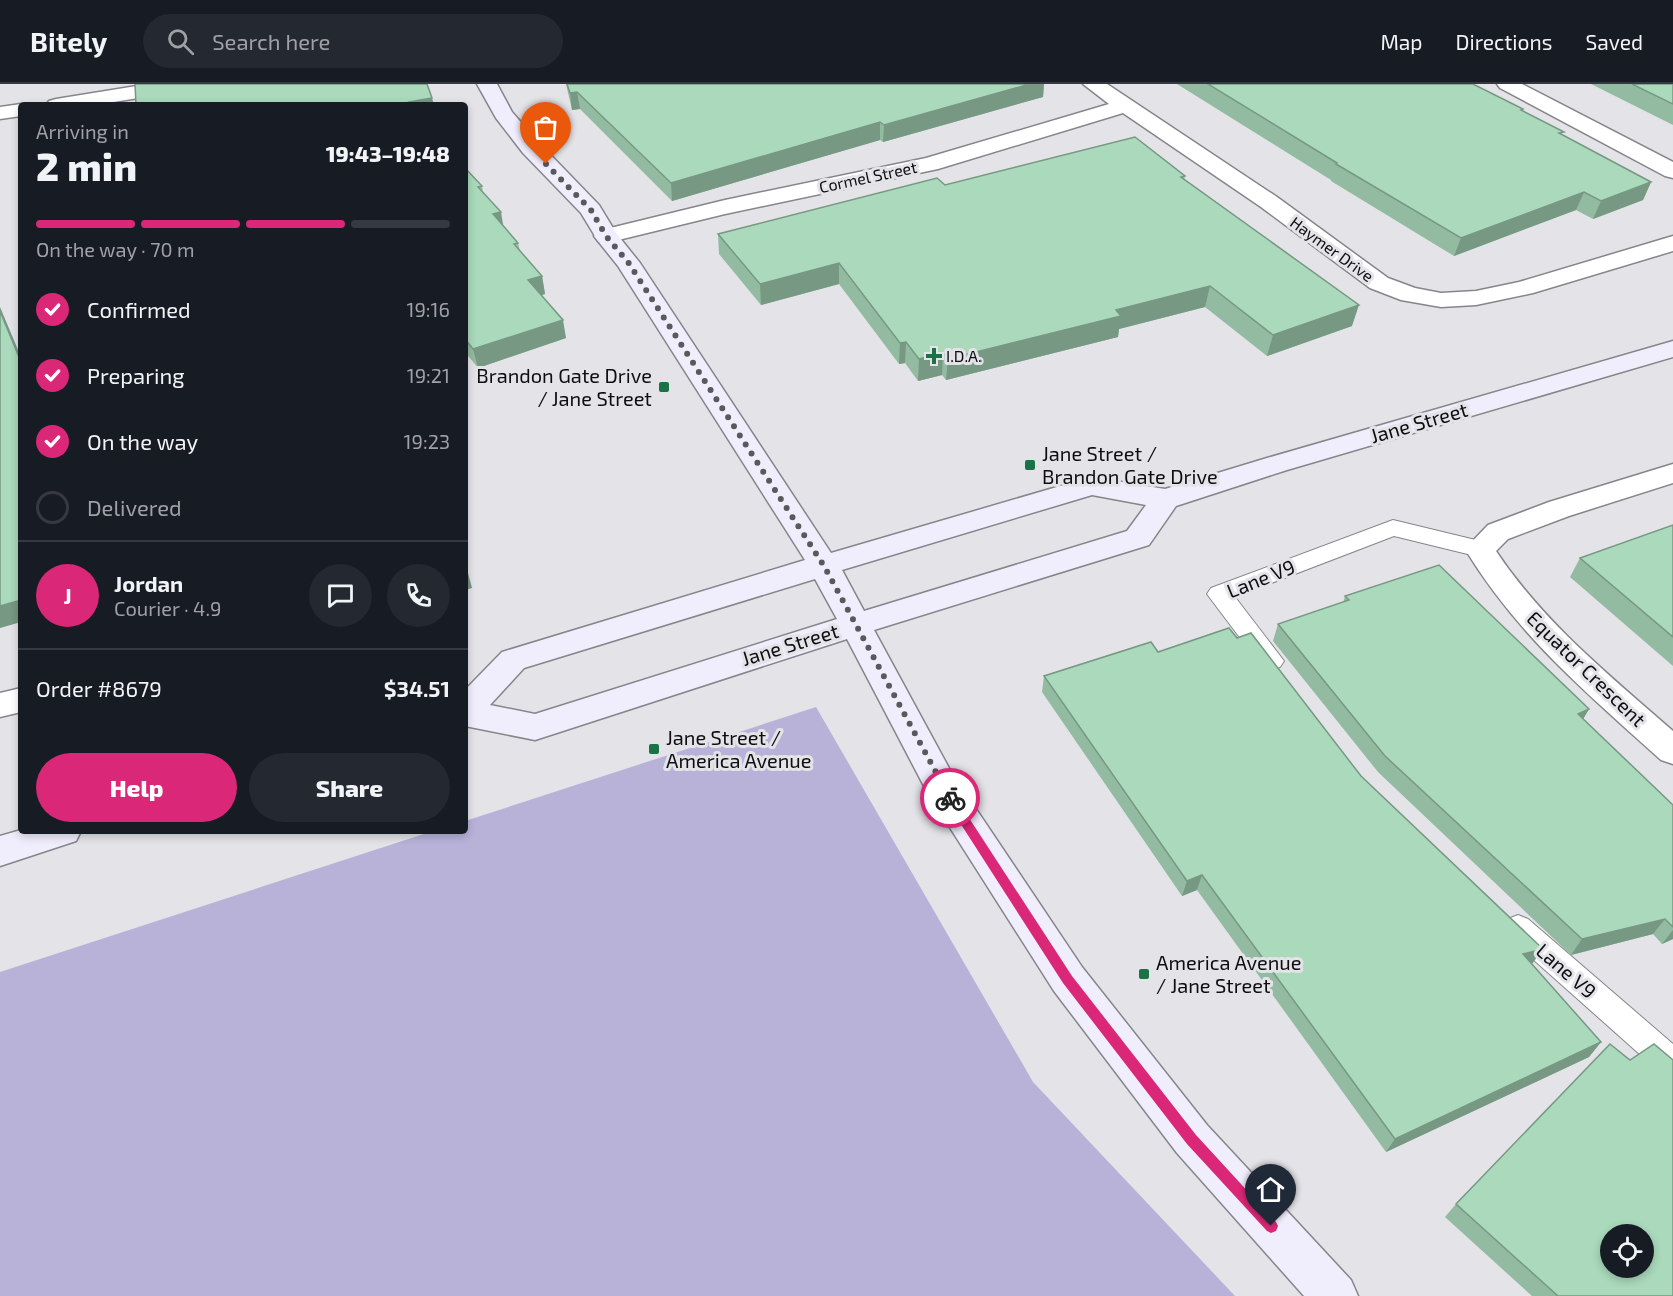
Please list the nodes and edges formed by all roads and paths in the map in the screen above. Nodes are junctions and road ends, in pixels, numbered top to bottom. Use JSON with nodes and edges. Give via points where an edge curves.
{"nodes":[{"id":1,"x":188,"y":84,"type":"edge"},
{"id":2,"x":488,"y":84,"type":"edge"},
{"id":3,"x":1094,"y":84,"type":"edge"},
{"id":4,"x":1507,"y":84,"type":"edge"},
{"id":5,"x":76,"y":102,"type":"edge"},
{"id":6,"x":1126,"y":106,"type":"junction"},
{"id":7,"x":18,"y":110,"type":"edge"},
{"id":8,"x":0,"y":113,"type":"edge"},
{"id":9,"x":1673,"y":171,"type":"edge"},
{"id":10,"x":606,"y":236,"type":"junction"},
{"id":11,"x":1673,"y":243,"type":"edge"},
{"id":12,"x":1673,"y":350,"type":"edge"},
{"id":13,"x":1673,"y":473,"type":"edge"},
{"id":14,"x":1166,"y":499,"type":"junction"},
{"id":15,"x":1480,"y":549,"type":"junction"},
{"id":16,"x":824,"y":566,"type":"junction"},
{"id":17,"x":856,"y":625,"type":"junction"},
{"id":18,"x":1285,"y":679,"type":"edge"},
{"id":19,"x":18,"y":701,"type":"edge"},
{"id":20,"x":0,"y":705,"type":"edge"},
{"id":21,"x":468,"y":709,"type":"edge"},
{"id":22,"x":468,"y":713,"type":"edge"},
{"id":23,"x":1673,"y":751,"type":"edge"},
{"id":24,"x":54,"y":834,"type":"edge"},
{"id":25,"x":0,"y":851,"type":"edge"},
{"id":26,"x":1502,"y":913,"type":"edge"},
{"id":27,"x":1673,"y":1064,"type":"edge"},
{"id":28,"x":1335,"y":1296,"type":"edge"}],
"edges":[{"from":1,"to":5,"type":"street"},
{"from":2,"to":10,"type":"main road","via":[[503,114],[591,210]]},
{"from":3,"to":6,"type":"street","name":"Haymer Drive"},
{"from":4,"to":9,"type":"street"},
{"from":6,"to":10,"type":"street","name":"Cormel Street","via":[[930,164]]},
{"from":6,"to":11,"type":"street","name":"Haymer Drive","via":[[1269,202],[1379,283],[1410,295],[1441,300],[1476,298],[1524,288]]},
{"from":7,"to":8,"type":"street"},
{"from":10,"to":16,"type":"main road","via":[[628,262]]},
{"from":12,"to":14,"type":"main road","name":"Jane Street"},
{"from":13,"to":15,"type":"street","via":[[1498,532]]},
{"from":14,"to":16,"type":"main road","name":"Jane Street","via":[[1091,486]]},
{"from":14,"to":17,"type":"main road","name":"Jane Street","via":[[1138,538]]},
{"from":15,"to":18,"type":"lane","name":"Lane V9","via":[[1393,528],[1219,594]]},
{"from":15,"to":23,"type":"street","name":"Equator Crescent","via":[[1497,579],[1556,645]]},
{"from":16,"to":17,"type":"main road"},
{"from":16,"to":21,"type":"main road","name":"Jane Street","via":[[513,660]]},
{"from":17,"to":22,"type":"main road","name":"Jane Street","via":[[535,727]]},
{"from":17,"to":28,"type":"main road","via":[[938,780],[1068,980],[1192,1139]]},
{"from":19,"to":20,"type":"street"},
{"from":24,"to":25,"type":"main road"},
{"from":26,"to":27,"type":"lane","name":"Lane V9"}]}
